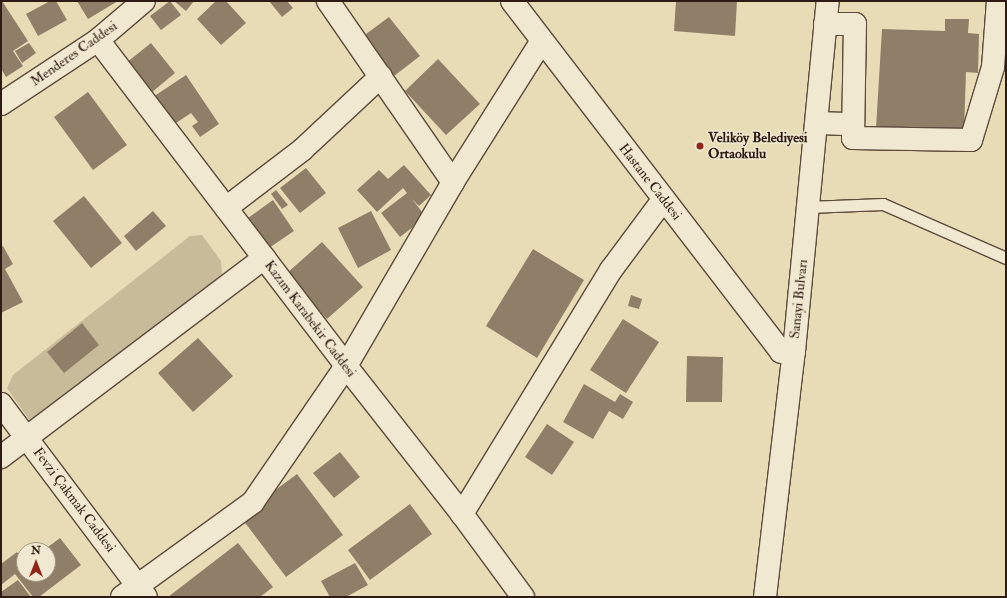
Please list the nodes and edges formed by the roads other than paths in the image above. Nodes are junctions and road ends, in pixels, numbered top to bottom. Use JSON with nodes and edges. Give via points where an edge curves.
{"nodes":[{"id":1,"x":144,"y":1,"type":"edge"},
{"id":2,"x":328,"y":1,"type":"edge"},
{"id":3,"x":512,"y":1,"type":"edge"},
{"id":4,"x":828,"y":1,"type":"edge"},
{"id":5,"x":998,"y":1,"type":"edge"},
{"id":6,"x":825,"y":24,"type":"junction"},
{"id":7,"x":98,"y":40,"type":"junction"},
{"id":8,"x":541,"y":42,"type":"junction"},
{"id":9,"x":381,"y":76,"type":"junction"},
{"id":10,"x":1,"y":104,"type":"edge"},
{"id":11,"x":817,"y":124,"type":"junction"},
{"id":12,"x":853,"y":124,"type":"junction"},
{"id":13,"x":454,"y":182,"type":"junction"},
{"id":14,"x":663,"y":200,"type":"junction"},
{"id":15,"x":808,"y":207,"type":"junction"},
{"id":16,"x":226,"y":208,"type":"junction"},
{"id":17,"x":264,"y":258,"type":"junction"},
{"id":18,"x":1006,"y":258,"type":"edge"},
{"id":19,"x":794,"y":351,"type":"junction"},
{"id":20,"x":346,"y":366,"type":"junction"},
{"id":21,"x":1,"y":404,"type":"edge"},
{"id":22,"x":27,"y":438,"type":"junction"},
{"id":23,"x":1,"y":457,"type":"edge"},
{"id":24,"x":462,"y":514,"type":"junction"},
{"id":25,"x":135,"y":593,"type":"edge"},
{"id":26,"x":523,"y":597,"type":"edge"},
{"id":27,"x":765,"y":597,"type":"edge"}],
"edges":[{"from":1,"to":7,"type":"street","name":"Menderes Caddesi"},
{"from":2,"to":9,"type":"street"},
{"from":3,"to":8,"type":"street","name":"Hastane Caddesi"},
{"from":4,"to":6,"type":"street","name":"Sanayi Bulvarı"},
{"from":5,"to":12,"type":"street","via":[[993,67],[971,140],[853,138]]},
{"from":6,"to":11,"type":"street","name":"Sanayi Bulvarı"},
{"from":6,"to":12,"type":"street","via":[[855,24]]},
{"from":7,"to":10,"type":"street","name":"Menderes Caddesi"},
{"from":7,"to":16,"type":"street","name":"Kazım Karabekir Caddesi"},
{"from":8,"to":13,"type":"street"},
{"from":8,"to":14,"type":"street","name":"Hastane Caddesi"},
{"from":9,"to":13,"type":"street"},
{"from":9,"to":16,"type":"street","via":[[302,150]]},
{"from":11,"to":12,"type":"street"},
{"from":11,"to":15,"type":"street","name":"Sanayi Bulvarı"},
{"from":13,"to":20,"type":"street"},
{"from":14,"to":19,"type":"street","name":"Hastane Caddesi","via":[[781,352]]},
{"from":14,"to":24,"type":"street","via":[[611,270]]},
{"from":15,"to":18,"type":"lane","via":[[883,204]]},
{"from":15,"to":19,"type":"street","name":"Sanayi Bulvarı"},
{"from":16,"to":17,"type":"street","name":"Kazım Karabekir Caddesi"},
{"from":17,"to":20,"type":"street","name":"Kazım Karabekir Caddesi"},
{"from":17,"to":22,"type":"street"},
{"from":19,"to":27,"type":"street","name":"Sanayi Bulvarı"},
{"from":20,"to":24,"type":"street","name":"Kazım Karabekir Caddesi"},
{"from":20,"to":25,"type":"street","via":[[253,502]]},
{"from":21,"to":22,"type":"street","name":"Fevzi Çakmak Caddesi"},
{"from":22,"to":23,"type":"street"},
{"from":22,"to":25,"type":"street","name":"Fevzi Çakmak Caddesi"},
{"from":24,"to":26,"type":"street","name":"Kazım Karabekir Caddesi"}]}
